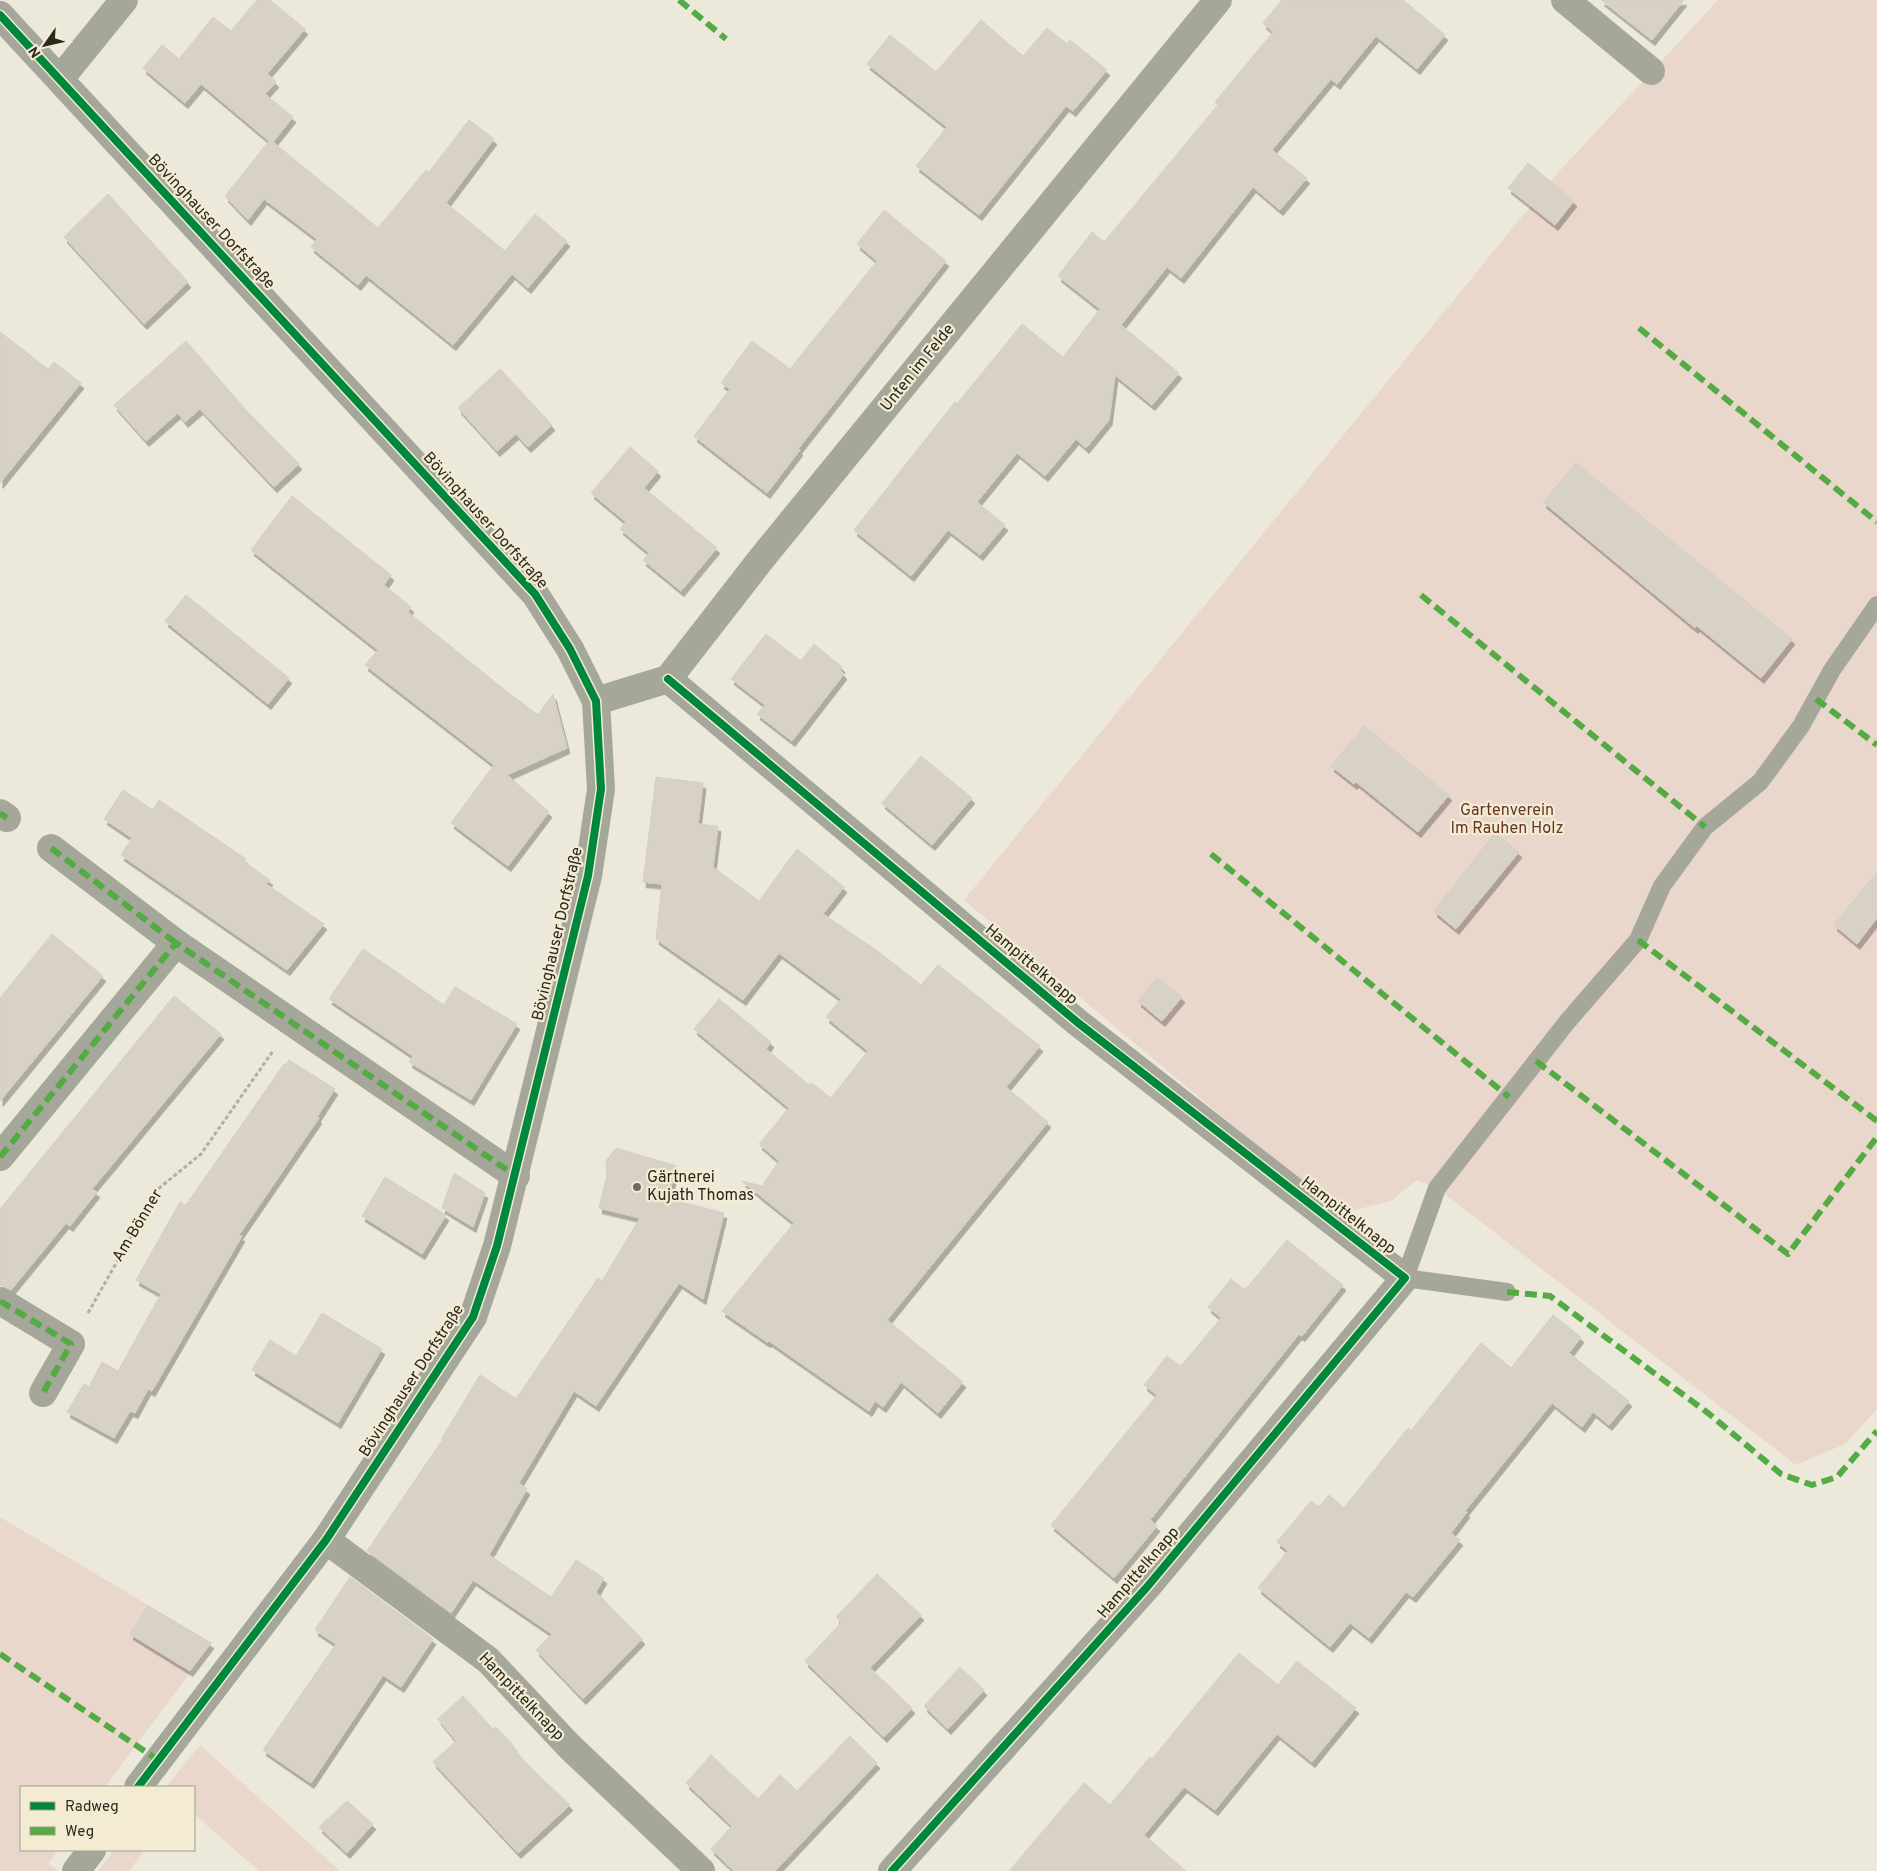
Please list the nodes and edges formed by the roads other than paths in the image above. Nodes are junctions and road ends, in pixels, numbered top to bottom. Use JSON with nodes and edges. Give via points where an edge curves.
{"nodes":[{"id":1,"x":124,"y":0,"type":"edge"},
{"id":2,"x":1218,"y":0,"type":"edge"},
{"id":3,"x":1564,"y":0,"type":"edge"},
{"id":4,"x":0,"y":15,"type":"edge"},
{"id":5,"x":1651,"y":71,"type":"dead end"},
{"id":6,"x":60,"y":79,"type":"junction"},
{"id":7,"x":1877,"y":605,"type":"edge"},
{"id":8,"x":668,"y":679,"type":"junction"},
{"id":9,"x":596,"y":701,"type":"junction"},
{"id":10,"x":51,"y":848,"type":"dead end"},
{"id":11,"x":176,"y":943,"type":"junction"},
{"id":12,"x":0,"y":1157,"type":"edge"},
{"id":13,"x":516,"y":1176,"type":"junction"},
{"id":14,"x":1405,"y":1278,"type":"junction"},
{"id":15,"x":1507,"y":1292,"type":"dead end"},
{"id":16,"x":0,"y":1301,"type":"edge"},
{"id":17,"x":43,"y":1393,"type":"dead end"},
{"id":18,"x":326,"y":1540,"type":"junction"},
{"id":19,"x":139,"y":1786,"type":"edge"},
{"id":20,"x":91,"y":1851,"type":"edge"},
{"id":21,"x":76,"y":1871,"type":"edge"},
{"id":22,"x":702,"y":1871,"type":"edge"},
{"id":23,"x":892,"y":1871,"type":"edge"}],
"edges":[{"from":1,"to":6,"type":"street"},
{"from":2,"to":8,"type":"street","name":"Unten im Felde","via":[[762,558]]},
{"from":3,"to":5,"type":"street"},
{"from":4,"to":6,"type":"street","name":"Bövinghauser Dorfstraße"},
{"from":6,"to":9,"type":"street","name":"Bövinghauser Dorfstraße","via":[[535,594],[570,649]]},
{"from":7,"to":14,"type":"lane","via":[[1760,782],[1705,827],[1662,886],[1638,940],[1567,1022],[1437,1188]]},
{"from":8,"to":9,"type":"street"},
{"from":8,"to":14,"type":"street","name":"Hampittelknapp","via":[[1077,1022]]},
{"from":9,"to":13,"type":"street","name":"Bövinghauser Dorfstraße","via":[[601,789],[588,876]]},
{"from":10,"to":11,"type":"street"},
{"from":11,"to":12,"type":"street"},
{"from":11,"to":13,"type":"street"},
{"from":13,"to":18,"type":"street","name":"Bövinghauser Dorfstraße","via":[[497,1246],[472,1317]]},
{"from":14,"to":15,"type":"lane"},
{"from":14,"to":23,"type":"street","name":"Hampittelknapp","via":[[1147,1587]]},
{"from":16,"to":17,"type":"street","via":[[71,1344]]},
{"from":18,"to":19,"type":"street","name":"Bövinghauser Dorfstraße"},
{"from":18,"to":22,"type":"street","name":"Hampittelknapp","via":[[488,1660],[570,1748]]},
{"from":20,"to":21,"type":"street"}]}
